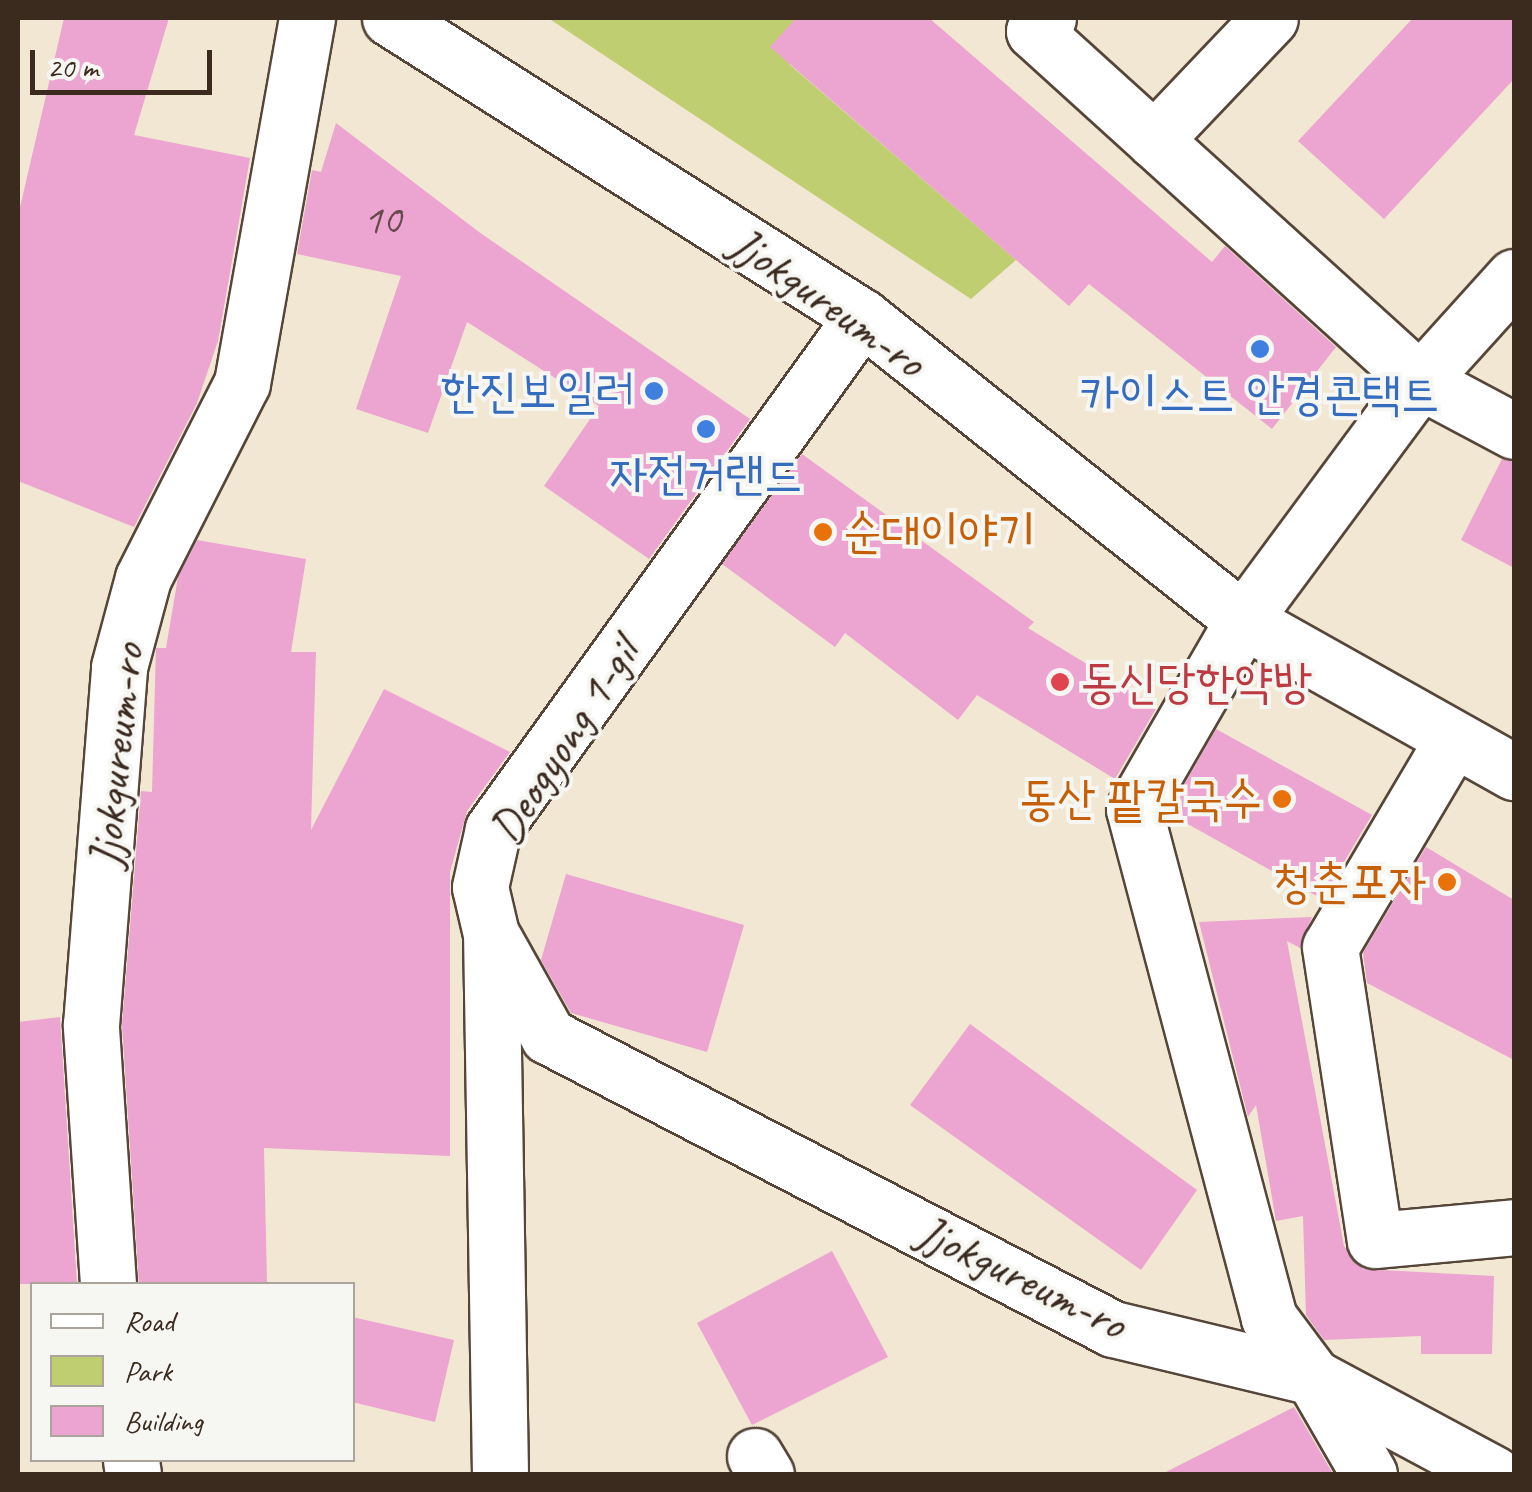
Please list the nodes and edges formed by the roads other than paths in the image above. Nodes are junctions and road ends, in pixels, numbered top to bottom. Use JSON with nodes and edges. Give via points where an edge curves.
{"nodes":[{"id":1,"x":307,"y":18,"type":"edge"},
{"id":2,"x":390,"y":18,"type":"edge"},
{"id":3,"x":1048,"y":18,"type":"edge"},
{"id":4,"x":1270,"y":18,"type":"edge"},
{"id":5,"x":1154,"y":140,"type":"junction"},
{"id":6,"x":1514,"y":278,"type":"edge"},
{"id":7,"x":862,"y":317,"type":"junction"},
{"id":8,"x":1420,"y":382,"type":"junction"},
{"id":9,"x":1514,"y":430,"type":"edge"},
{"id":10,"x":1243,"y":620,"type":"junction"},
{"id":11,"x":1452,"y":741,"type":"junction"},
{"id":12,"x":1514,"y":772,"type":"edge"},
{"id":13,"x":491,"y":934,"type":"junction"},
{"id":14,"x":1514,"y":1227,"type":"edge"},
{"id":15,"x":108,"y":1282,"type":"edge"},
{"id":16,"x":1313,"y":1377,"type":"junction"},
{"id":17,"x":500,"y":1474,"type":"edge"},
{"id":18,"x":1370,"y":1474,"type":"edge"},
{"id":19,"x":1494,"y":1474,"type":"edge"}],
"edges":[{"from":1,"to":15,"type":"street","name":"Jjokgureum-ro","via":[[242,383],[143,578],[118,667],[91,1025]]},
{"from":2,"to":7,"type":"street","name":"Jjokgureum-ro"},
{"from":3,"to":5,"type":"street","via":[[1034,31]]},
{"from":4,"to":5,"type":"street"},
{"from":5,"to":8,"type":"street"},
{"from":6,"to":8,"type":"street"},
{"from":7,"to":10,"type":"street","name":"Jjokgureum-ro"},
{"from":7,"to":13,"type":"street","name":"Deogyong 1-gil","via":[[494,829],[480,887]]},
{"from":8,"to":9,"type":"street"},
{"from":8,"to":10,"type":"street"},
{"from":10,"to":11,"type":"street","name":"Jjokgureum-ro"},
{"from":10,"to":16,"type":"street","via":[[1134,809],[1268,1318]]},
{"from":11,"to":12,"type":"street","name":"Jjokgureum-ro"},
{"from":11,"to":14,"type":"street","via":[[1330,947],[1375,1240]]},
{"from":13,"to":16,"type":"street","name":"Jjokgureum-ro","via":[[548,1036],[1114,1329]]},
{"from":13,"to":17,"type":"street","name":"Deogyong 1-gil"},
{"from":16,"to":18,"type":"street"},
{"from":16,"to":19,"type":"street"}]}
